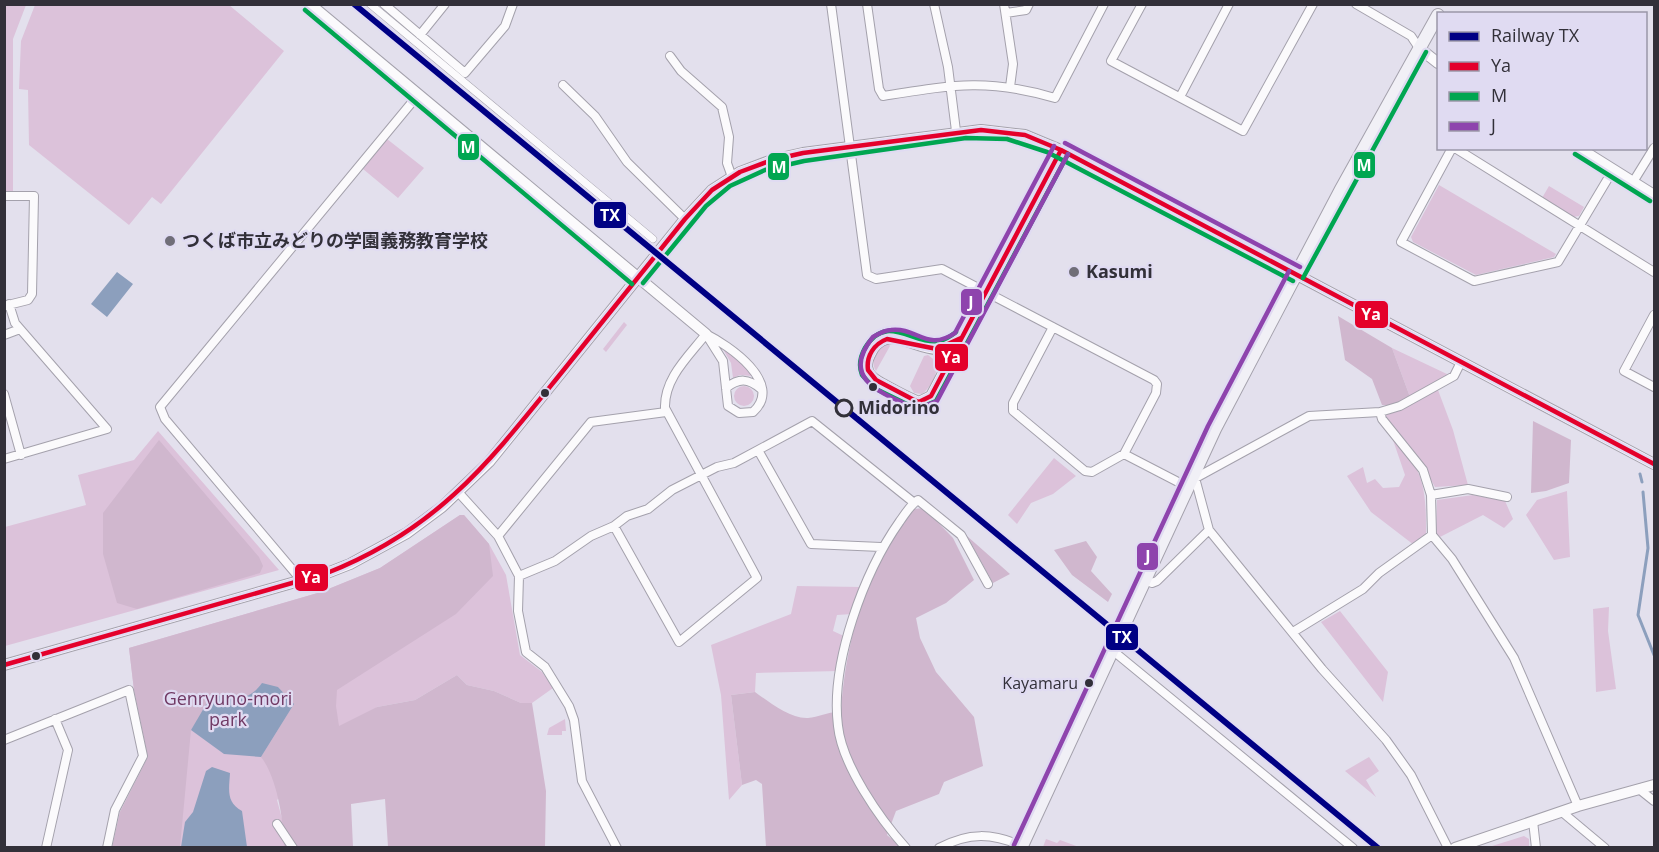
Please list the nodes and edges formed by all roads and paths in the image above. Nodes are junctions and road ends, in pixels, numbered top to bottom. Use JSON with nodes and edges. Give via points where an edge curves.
{"nodes":[{"id":1,"x":310,"y":4,"type":"edge"},
{"id":2,"x":370,"y":4,"type":"edge"},
{"id":3,"x":384,"y":4,"type":"edge"},
{"id":4,"x":445,"y":4,"type":"edge"},
{"id":5,"x":513,"y":4,"type":"edge"},
{"id":6,"x":831,"y":4,"type":"edge"},
{"id":7,"x":867,"y":4,"type":"edge"},
{"id":8,"x":934,"y":4,"type":"edge"},
{"id":9,"x":1029,"y":4,"type":"edge"},
{"id":10,"x":1104,"y":4,"type":"edge"},
{"id":11,"x":1142,"y":4,"type":"edge"},
{"id":12,"x":1229,"y":4,"type":"edge"},
{"id":13,"x":1313,"y":4,"type":"edge"},
{"id":14,"x":1356,"y":4,"type":"edge"},
{"id":15,"x":1005,"y":9,"type":"edge"},
{"id":16,"x":1437,"y":17,"type":"edge"},
{"id":17,"x":420,"y":35,"type":"junction"},
{"id":18,"x":1419,"y":48,"type":"junction"},
{"id":19,"x":670,"y":56,"type":"dead end"},
{"id":20,"x":1437,"y":62,"type":"edge"},
{"id":21,"x":563,"y":85,"type":"dead end"},
{"id":22,"x":951,"y":86,"type":"junction"},
{"id":23,"x":1010,"y":87,"type":"junction"},
{"id":24,"x":418,"y":94,"type":"junction"},
{"id":25,"x":1180,"y":97,"type":"junction"},
{"id":26,"x":956,"y":131,"type":"junction"},
{"id":27,"x":851,"y":147,"type":"junction"},
{"id":28,"x":1654,"y":148,"type":"edge"},
{"id":29,"x":1061,"y":150,"type":"junction"},
{"id":30,"x":1452,"y":150,"type":"edge"},
{"id":31,"x":1456,"y":150,"type":"edge"},
{"id":32,"x":1582,"y":150,"type":"edge"},
{"id":33,"x":1612,"y":170,"type":"junction"},
{"id":34,"x":732,"y":177,"type":"junction"},
{"id":35,"x":1633,"y":182,"type":"junction"},
{"id":36,"x":1654,"y":195,"type":"edge"},
{"id":37,"x":4,"y":196,"type":"edge"},
{"id":38,"x":685,"y":219,"type":"junction"},
{"id":39,"x":1580,"y":226,"type":"junction"},
{"id":40,"x":653,"y":239,"type":"dead end"},
{"id":41,"x":1654,"y":272,"type":"edge"},
{"id":42,"x":1296,"y":274,"type":"junction"},
{"id":43,"x":637,"y":278,"type":"junction"},
{"id":44,"x":986,"y":292,"type":"junction"},
{"id":45,"x":7,"y":305,"type":"edge"},
{"id":46,"x":1654,"y":315,"type":"edge"},
{"id":47,"x":1053,"y":327,"type":"junction"},
{"id":48,"x":20,"y":329,"type":"junction"},
{"id":49,"x":706,"y":334,"type":"junction"},
{"id":50,"x":4,"y":335,"type":"edge"},
{"id":51,"x":962,"y":338,"type":"junction"},
{"id":52,"x":935,"y":349,"type":"junction"},
{"id":53,"x":1461,"y":362,"type":"junction"},
{"id":54,"x":944,"y":371,"type":"junction"},
{"id":55,"x":1654,"y":387,"type":"edge"},
{"id":56,"x":726,"y":388,"type":"junction"},
{"id":57,"x":761,"y":389,"type":"junction"},
{"id":58,"x":4,"y":394,"type":"edge"},
{"id":59,"x":666,"y":412,"type":"junction"},
{"id":60,"x":1380,"y":412,"type":"junction"},
{"id":61,"x":758,"y":450,"type":"junction"},
{"id":62,"x":1124,"y":454,"type":"junction"},
{"id":63,"x":21,"y":455,"type":"junction"},
{"id":64,"x":4,"y":459,"type":"edge"},
{"id":65,"x":1654,"y":464,"type":"edge"},
{"id":66,"x":700,"y":475,"type":"junction"},
{"id":67,"x":1193,"y":479,"type":"junction"},
{"id":68,"x":459,"y":493,"type":"junction"},
{"id":69,"x":1431,"y":495,"type":"junction"},
{"id":70,"x":1507,"y":497,"type":"dead end"},
{"id":71,"x":913,"y":502,"type":"junction"},
{"id":72,"x":614,"y":526,"type":"junction"},
{"id":73,"x":1209,"y":530,"type":"junction"},
{"id":74,"x":1432,"y":535,"type":"junction"},
{"id":75,"x":498,"y":536,"type":"junction"},
{"id":76,"x":881,"y":547,"type":"junction"},
{"id":77,"x":519,"y":576,"type":"junction"},
{"id":78,"x":1145,"y":580,"type":"junction"},
{"id":79,"x":302,"y":581,"type":"junction"},
{"id":80,"x":988,"y":584,"type":"dead end"},
{"id":81,"x":1293,"y":632,"type":"junction"},
{"id":82,"x":1112,"y":650,"type":"junction"},
{"id":83,"x":4,"y":665,"type":"edge"},
{"id":84,"x":55,"y":719,"type":"junction"},
{"id":85,"x":4,"y":740,"type":"edge"},
{"id":86,"x":1654,"y":785,"type":"edge"},
{"id":87,"x":1639,"y":789,"type":"junction"},
{"id":88,"x":1654,"y":801,"type":"edge"},
{"id":89,"x":1578,"y":807,"type":"junction"},
{"id":90,"x":1562,"y":812,"type":"junction"},
{"id":91,"x":1533,"y":821,"type":"junction"},
{"id":92,"x":277,"y":824,"type":"dead end"},
{"id":93,"x":1022,"y":847,"type":"edge"},
{"id":94,"x":46,"y":848,"type":"edge"},
{"id":95,"x":107,"y":848,"type":"edge"},
{"id":96,"x":293,"y":848,"type":"edge"},
{"id":97,"x":617,"y":848,"type":"edge"},
{"id":98,"x":906,"y":848,"type":"edge"},
{"id":99,"x":939,"y":848,"type":"edge"},
{"id":100,"x":1353,"y":848,"type":"edge"},
{"id":101,"x":1448,"y":848,"type":"edge"},
{"id":102,"x":1455,"y":848,"type":"edge"},
{"id":103,"x":1536,"y":848,"type":"edge"},
{"id":104,"x":1605,"y":848,"type":"edge"}],
"edges":[{"from":1,"to":24,"type":"street"},
{"from":2,"to":40,"type":"street"},
{"from":3,"to":17,"type":"street"},
{"from":4,"to":17,"type":"street"},
{"from":5,"to":17,"type":"street","via":[[505,26],[465,73]]},
{"from":6,"to":27,"type":"street"},
{"from":7,"to":22,"type":"street","via":[[883,96]]},
{"from":8,"to":22,"type":"street"},
{"from":9,"to":15,"type":"street","via":[[1026,10]]},
{"from":10,"to":23,"type":"street","via":[[1055,98]]},
{"from":11,"to":25,"type":"street","via":[[1111,61]]},
{"from":12,"to":25,"type":"street"},
{"from":13,"to":25,"type":"street","via":[[1243,130]]},
{"from":14,"to":18,"type":"street","via":[[1411,36]]},
{"from":15,"to":23,"type":"street","via":[[1013,64]]},
{"from":16,"to":18,"type":"main road"},
{"from":18,"to":20,"type":"street"},
{"from":18,"to":42,"type":"main road"},
{"from":19,"to":34,"type":"street","via":[[681,71],[722,107]]},
{"from":21,"to":38,"type":"street","via":[[595,116],[627,162]]},
{"from":22,"to":23,"type":"street"},
{"from":22,"to":26,"type":"street"},
{"from":24,"to":43,"type":"street"},
{"from":24,"to":79,"type":"street","via":[[160,407],[165,419]]},
{"from":26,"to":27,"type":"street"},
{"from":26,"to":29,"type":"street","via":[[1007,131]]},
{"from":27,"to":34,"type":"street","via":[[772,160]]},
{"from":27,"to":44,"type":"street","via":[[867,275],[876,279],[942,269]]},
{"from":28,"to":35,"type":"street"},
{"from":29,"to":42,"type":"street"},
{"from":29,"to":44,"type":"street"},
{"from":30,"to":39,"type":"street","via":[[1401,242],[1474,281],[1558,262]]},
{"from":31,"to":39,"type":"street"},
{"from":32,"to":33,"type":"street"},
{"from":33,"to":35,"type":"street"},
{"from":33,"to":39,"type":"street"},
{"from":34,"to":38,"type":"street","via":[[712,190]]},
{"from":35,"to":36,"type":"street"},
{"from":37,"to":45,"type":"street","via":[[34,196],[32,294],[28,300]]},
{"from":38,"to":43,"type":"street"},
{"from":39,"to":41,"type":"street"},
{"from":42,"to":53,"type":"street"},
{"from":42,"to":67,"type":"main road"},
{"from":43,"to":49,"type":"street"},
{"from":43,"to":68,"type":"street","via":[[489,462]]},
{"from":44,"to":47,"type":"street"},
{"from":44,"to":51,"type":"street"},
{"from":45,"to":48,"type":"street"},
{"from":46,"to":55,"type":"street","via":[[1624,372]]},
{"from":47,"to":62,"type":"street","via":[[1157,384]]},
{"from":47,"to":62,"type":"street","via":[[1013,403],[1013,411],[1085,471],[1092,472]]},
{"from":48,"to":50,"type":"street"},
{"from":48,"to":63,"type":"street","via":[[107,429]]},
{"from":49,"to":56,"type":"street","via":[[723,361]]},
{"from":49,"to":57,"type":"street","via":[[752,366]]},
{"from":49,"to":59,"type":"street","via":[[669,383]]},
{"from":51,"to":52,"type":"street","via":[[946,348]]},
{"from":51,"to":54,"type":"street"},
{"from":52,"to":54,"type":"street"},
{"from":52,"to":54,"type":"street","via":[[888,338],[877,343],[870,354],[869,374],[919,402],[931,396]]},
{"from":53,"to":60,"type":"street","via":[[1454,376],[1400,406]]},
{"from":53,"to":65,"type":"street"},
{"from":56,"to":57,"type":"street","via":[[737,380],[745,380]]},
{"from":56,"to":57,"type":"street","via":[[728,406],[746,414],[756,408]]},
{"from":58,"to":63,"type":"street"},
{"from":59,"to":66,"type":"street"},
{"from":59,"to":75,"type":"street","via":[[591,422]]},
{"from":60,"to":67,"type":"street","via":[[1309,416]]},
{"from":60,"to":69,"type":"street","via":[[1423,470]]},
{"from":61,"to":66,"type":"street"},
{"from":61,"to":71,"type":"street","via":[[807,422],[815,422]]},
{"from":61,"to":76,"type":"street","via":[[811,544]]},
{"from":62,"to":67,"type":"street","via":[[1180,483]]},
{"from":63,"to":64,"type":"street"},
{"from":66,"to":72,"type":"street"},
{"from":66,"to":72,"type":"street","via":[[757,578],[679,642]]},
{"from":67,"to":73,"type":"street"},
{"from":67,"to":78,"type":"main road"},
{"from":68,"to":75,"type":"street"},
{"from":68,"to":79,"type":"street","via":[[394,541],[350,564]]},
{"from":69,"to":70,"type":"street","via":[[1468,489]]},
{"from":69,"to":74,"type":"street"},
{"from":71,"to":76,"type":"street"},
{"from":71,"to":80,"type":"street","via":[[920,500],[961,535]]},
{"from":72,"to":77,"type":"street","via":[[591,536],[555,561]]},
{"from":73,"to":78,"type":"street","via":[[1157,581]]},
{"from":73,"to":81,"type":"street"},
{"from":74,"to":81,"type":"street","via":[[1363,589]]},
{"from":74,"to":89,"type":"street","via":[[1452,559],[1514,658]]},
{"from":75,"to":77,"type":"street"},
{"from":76,"to":98,"type":"street","via":[[848,640],[838,687],[838,728],[869,803]]},
{"from":77,"to":97,"type":"street","via":[[518,611],[526,652],[545,667],[569,706],[582,781]]},
{"from":78,"to":82,"type":"main road"},
{"from":79,"to":83,"type":"street"},
{"from":81,"to":101,"type":"street","via":[[1403,762]]},
{"from":82,"to":93,"type":"main road"},
{"from":82,"to":100,"type":"street"},
{"from":84,"to":85,"type":"street"},
{"from":84,"to":94,"type":"street","via":[[68,750]]},
{"from":84,"to":95,"type":"street","via":[[129,690],[142,756],[115,810]]},
{"from":86,"to":87,"type":"street"},
{"from":87,"to":88,"type":"street"},
{"from":87,"to":89,"type":"street"},
{"from":89,"to":90,"type":"street"},
{"from":90,"to":91,"type":"street"},
{"from":90,"to":104,"type":"street"},
{"from":91,"to":102,"type":"street"},
{"from":91,"to":103,"type":"street"},
{"from":92,"to":96,"type":"street"},
{"from":93,"to":99,"type":"street","via":[[987,834]]}]}
